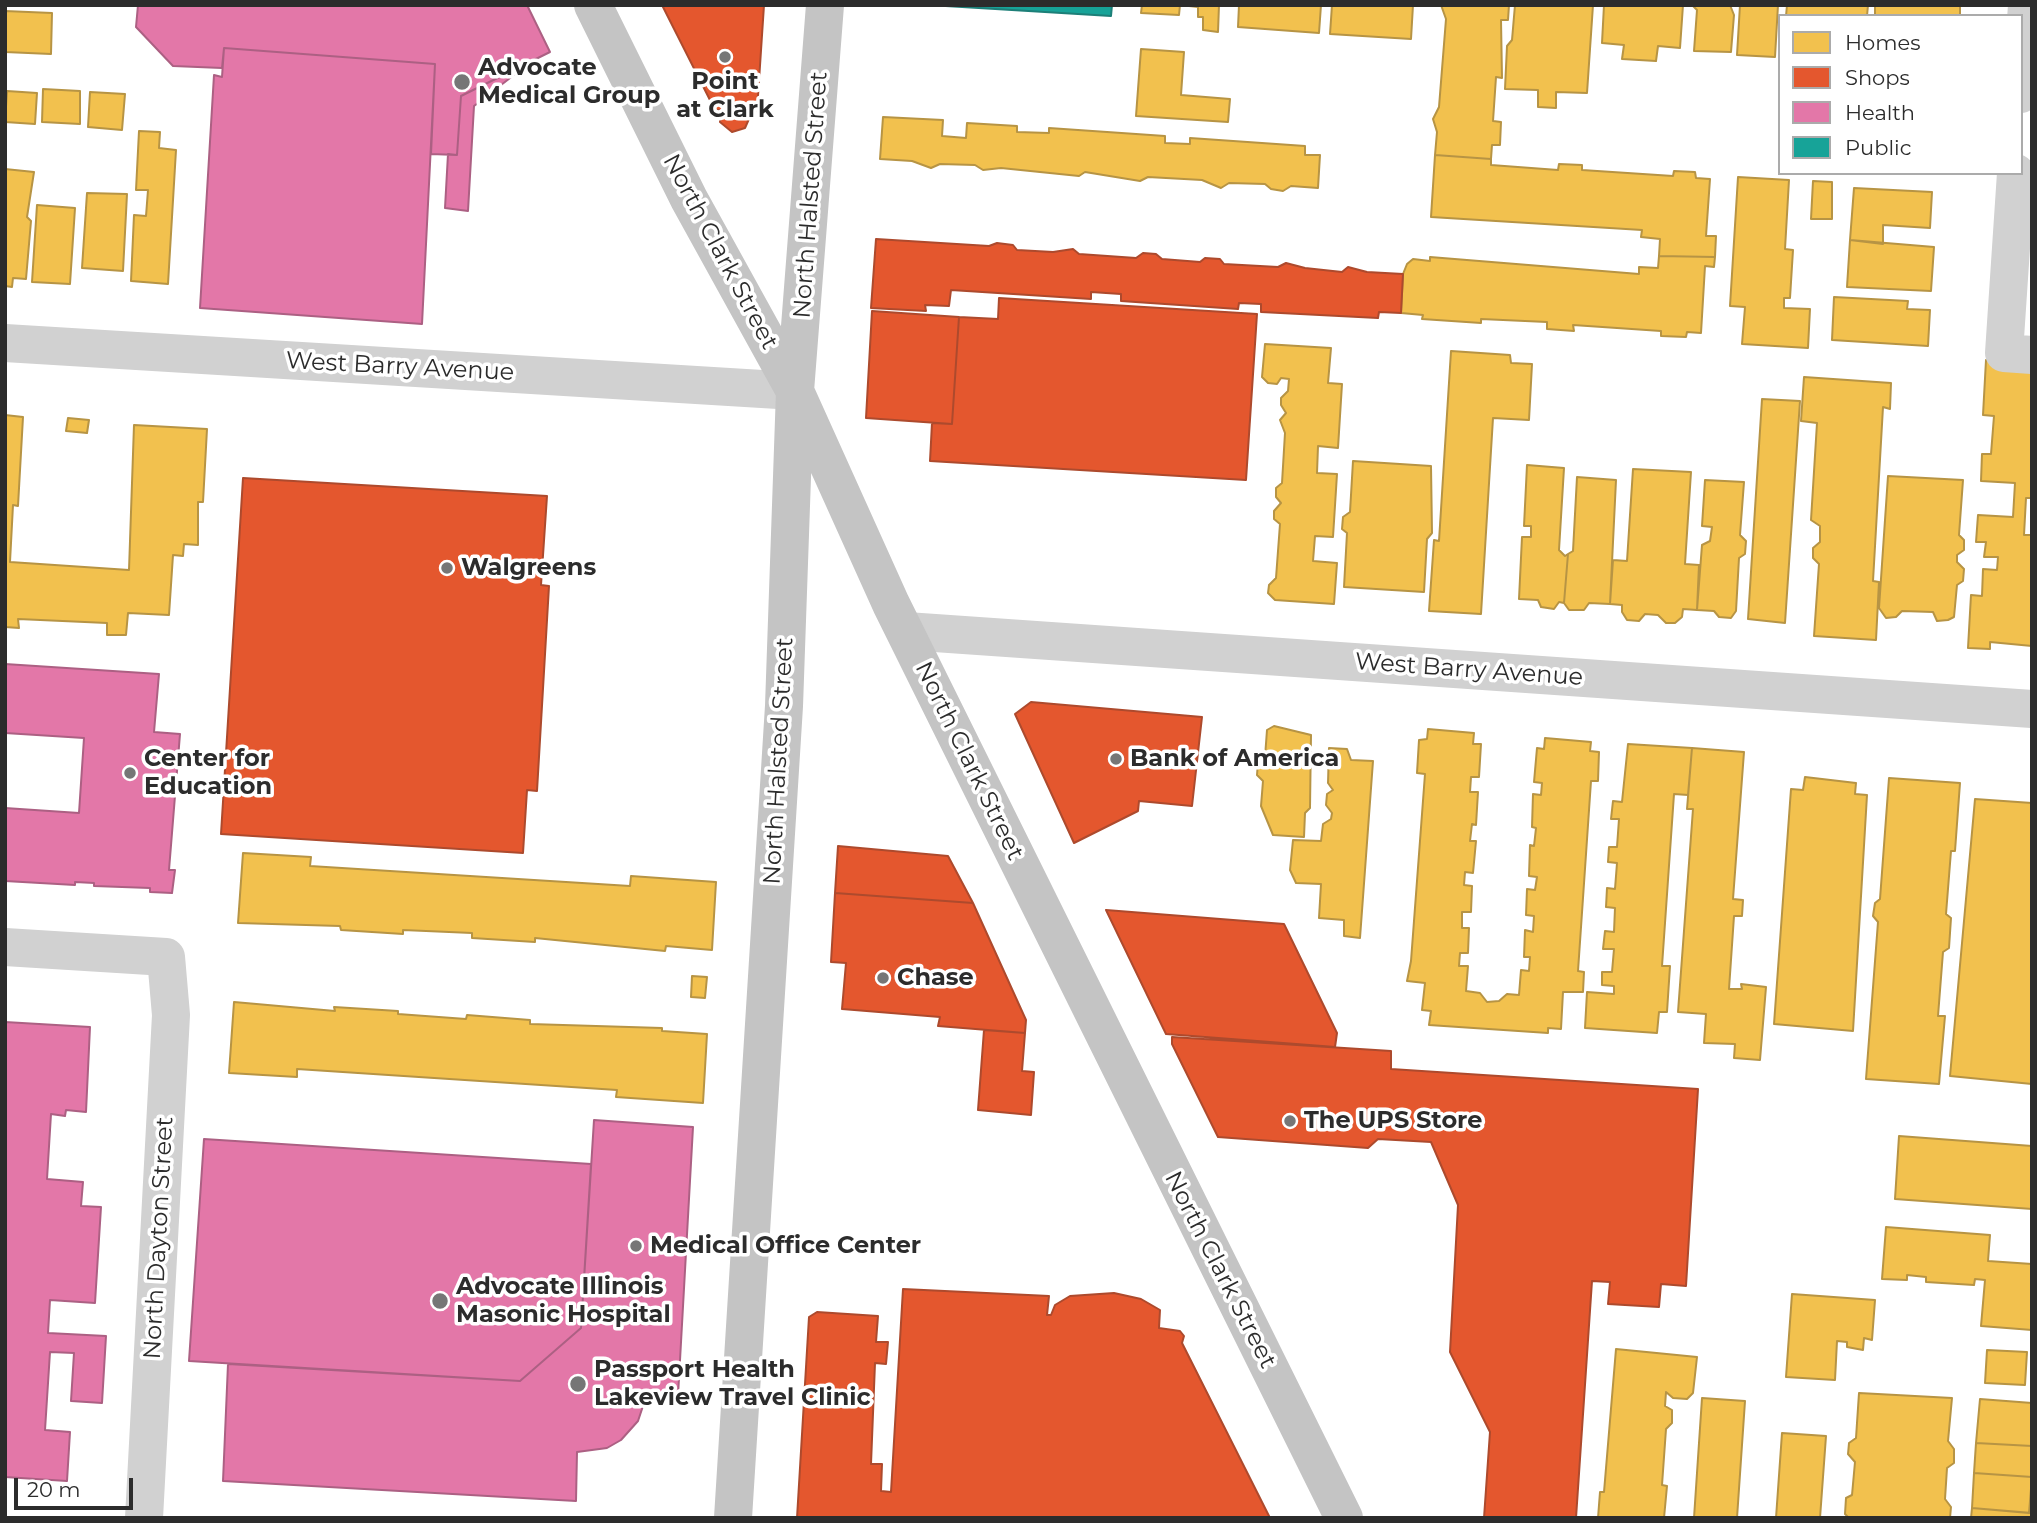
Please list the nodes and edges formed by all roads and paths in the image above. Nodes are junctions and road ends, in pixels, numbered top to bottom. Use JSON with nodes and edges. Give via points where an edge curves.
{"nodes":[{"id":1,"x":593,"y":5,"type":"edge"},
{"id":2,"x":825,"y":5,"type":"edge"},
{"id":3,"x":2027,"y":5,"type":"edge"},
{"id":4,"x":2023,"y":64,"type":"edge"},
{"id":5,"x":2016,"y":175,"type":"edge"},
{"id":6,"x":5,"y":343,"type":"edge"},
{"id":7,"x":2018,"y":354,"type":"edge"},
{"id":8,"x":795,"y":391,"type":"junction"},
{"id":9,"x":905,"y":631,"type":"junction"},
{"id":10,"x":2032,"y":709,"type":"edge"},
{"id":11,"x":5,"y":947,"type":"edge"},
{"id":12,"x":144,"y":1518,"type":"edge"},
{"id":13,"x":733,"y":1518,"type":"edge"},
{"id":14,"x":1345,"y":1518,"type":"edge"}],
"edges":[{"from":1,"to":8,"type":"main road","name":"North Clark Street","via":[[689,199]]},
{"from":2,"to":8,"type":"main road","name":"North Halsted Street"},
{"from":3,"to":4,"type":"street"},
{"from":5,"to":7,"type":"street"},
{"from":6,"to":8,"type":"street","name":"West Barry Avenue"},
{"from":8,"to":9,"type":"main road","name":"North Clark Street"},
{"from":8,"to":13,"type":"main road","name":"North Halsted Street","via":[[784,706]]},
{"from":9,"to":10,"type":"street","name":"West Barry Avenue"},
{"from":9,"to":14,"type":"main road","name":"North Clark Street"},
{"from":11,"to":12,"type":"street","name":"North Dayton Street","via":[[166,957],[171,1015]]}]}
